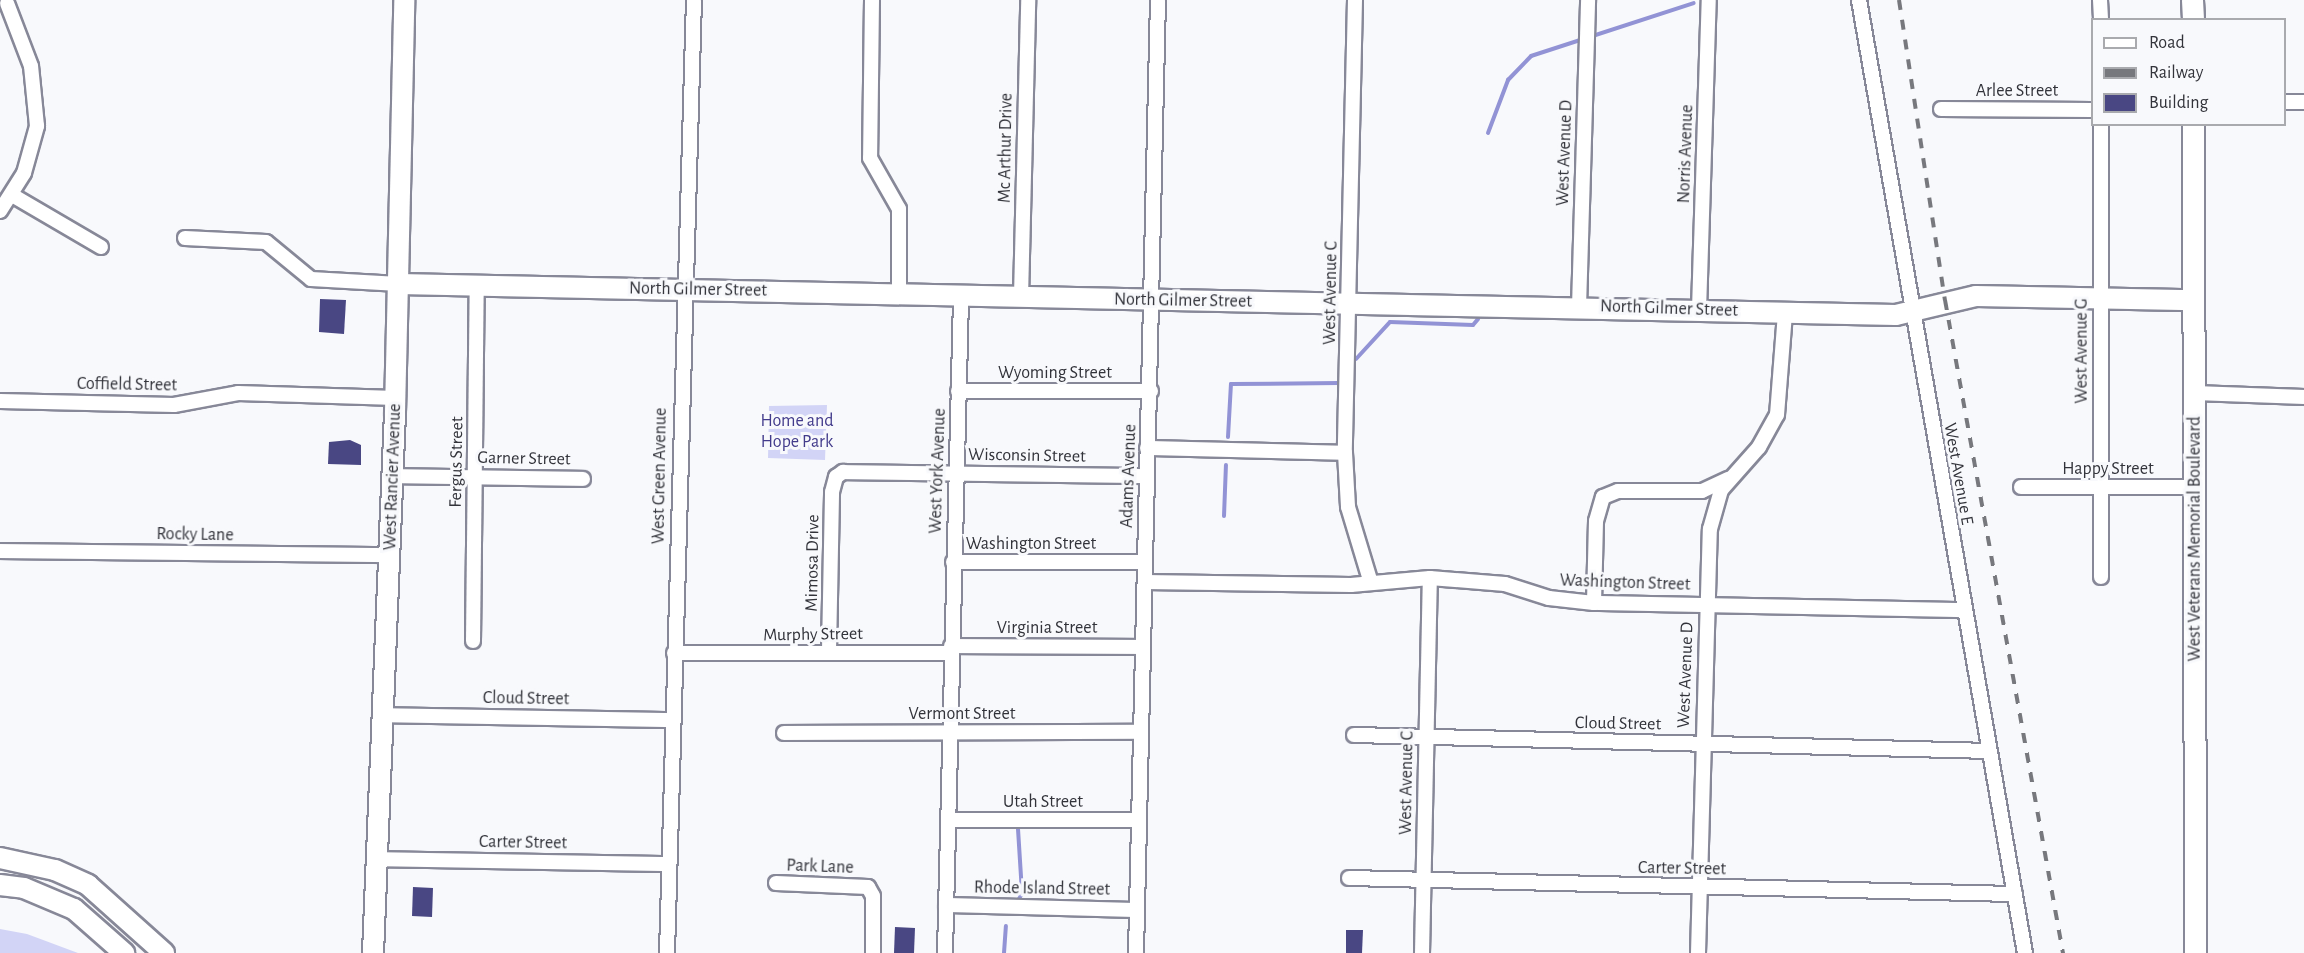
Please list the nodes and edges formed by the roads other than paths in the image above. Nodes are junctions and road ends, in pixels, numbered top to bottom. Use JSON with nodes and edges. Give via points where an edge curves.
{"nodes":[{"id":1,"x":404,"y":0,"type":"edge"},
{"id":2,"x":694,"y":0,"type":"edge"},
{"id":3,"x":872,"y":0,"type":"edge"},
{"id":4,"x":1028,"y":0,"type":"edge"},
{"id":5,"x":1158,"y":0,"type":"edge"},
{"id":6,"x":1355,"y":0,"type":"edge"},
{"id":7,"x":1588,"y":0,"type":"edge"},
{"id":8,"x":1709,"y":0,"type":"edge"},
{"id":9,"x":1859,"y":0,"type":"edge"},
{"id":10,"x":2100,"y":0,"type":"edge"},
{"id":11,"x":2192,"y":0,"type":"edge"},
{"id":12,"x":5,"y":4,"type":"edge"},
{"id":13,"x":2101,"y":18,"type":"edge"},
{"id":14,"x":2193,"y":18,"type":"edge"},
{"id":15,"x":2286,"y":102,"type":"edge"},
{"id":16,"x":2304,"y":102,"type":"edge"},
{"id":17,"x":1941,"y":109,"type":"dead end"},
{"id":18,"x":2091,"y":110,"type":"edge"},
{"id":19,"x":2101,"y":126,"type":"edge"},
{"id":20,"x":2193,"y":126,"type":"edge"},
{"id":21,"x":12,"y":195,"type":"junction"},
{"id":22,"x":0,"y":211,"type":"edge"},
{"id":23,"x":185,"y":238,"type":"dead end"},
{"id":24,"x":101,"y":247,"type":"dead end"},
{"id":25,"x":399,"y":284,"type":"junction"},
{"id":26,"x":477,"y":284,"type":"junction"},
{"id":27,"x":684,"y":290,"type":"junction"},
{"id":28,"x":899,"y":294,"type":"junction"},
{"id":29,"x":961,"y":296,"type":"junction"},
{"id":30,"x":1021,"y":297,"type":"junction"},
{"id":31,"x":2100,"y":298,"type":"junction"},
{"id":32,"x":2194,"y":300,"type":"junction"},
{"id":33,"x":1152,"y":301,"type":"junction"},
{"id":34,"x":1349,"y":303,"type":"junction"},
{"id":35,"x":1579,"y":307,"type":"junction"},
{"id":36,"x":1699,"y":310,"type":"junction"},
{"id":37,"x":1910,"y":311,"type":"junction"},
{"id":38,"x":1785,"y":313,"type":"junction"},
{"id":39,"x":958,"y":391,"type":"junction"},
{"id":40,"x":1151,"y":391,"type":"junction"},
{"id":41,"x":2195,"y":393,"type":"junction"},
{"id":42,"x":2304,"y":397,"type":"edge"},
{"id":43,"x":396,"y":398,"type":"junction"},
{"id":44,"x":0,"y":401,"type":"edge"},
{"id":45,"x":1148,"y":448,"type":"junction"},
{"id":46,"x":1345,"y":453,"type":"junction"},
{"id":47,"x":956,"y":473,"type":"junction"},
{"id":48,"x":392,"y":476,"type":"junction"},
{"id":49,"x":475,"y":476,"type":"junction"},
{"id":50,"x":1147,"y":476,"type":"junction"},
{"id":51,"x":836,"y":477,"type":"joint"},
{"id":52,"x":1730,"y":478,"type":"junction"},
{"id":53,"x":583,"y":479,"type":"dead end"},
{"id":54,"x":2021,"y":487,"type":"dead end"},
{"id":55,"x":2196,"y":487,"type":"junction"},
{"id":56,"x":2100,"y":488,"type":"junction"},
{"id":57,"x":0,"y":551,"type":"edge"},
{"id":58,"x":390,"y":555,"type":"junction"},
{"id":59,"x":953,"y":562,"type":"junction"},
{"id":60,"x":1145,"y":562,"type":"junction"},
{"id":61,"x":2101,"y":577,"type":"dead end"},
{"id":62,"x":1430,"y":578,"type":"junction"},
{"id":63,"x":1145,"y":582,"type":"junction"},
{"id":64,"x":1371,"y":583,"type":"junction"},
{"id":65,"x":1594,"y":603,"type":"junction"},
{"id":66,"x":1706,"y":604,"type":"junction"},
{"id":67,"x":1962,"y":610,"type":"junction"},
{"id":68,"x":473,"y":641,"type":"dead end"},
{"id":69,"x":1142,"y":647,"type":"junction"},
{"id":70,"x":951,"y":650,"type":"junction"},
{"id":71,"x":829,"y":651,"type":"junction"},
{"id":72,"x":674,"y":653,"type":"junction"},
{"id":73,"x":380,"y":715,"type":"junction"},
{"id":74,"x":672,"y":720,"type":"junction"},
{"id":75,"x":950,"y":732,"type":"junction"},
{"id":76,"x":1140,"y":732,"type":"junction"},
{"id":77,"x":784,"y":733,"type":"dead end"},
{"id":78,"x":1354,"y":735,"type":"dead end"},
{"id":79,"x":1426,"y":738,"type":"junction"},
{"id":80,"x":1701,"y":744,"type":"junction"},
{"id":81,"x":1989,"y":751,"type":"junction"},
{"id":82,"x":948,"y":820,"type":"junction"},
{"id":83,"x":1138,"y":820,"type":"junction"},
{"id":84,"x":0,"y":858,"type":"edge"},
{"id":85,"x":376,"y":859,"type":"junction"},
{"id":86,"x":669,"y":864,"type":"junction"},
{"id":87,"x":1349,"y":878,"type":"dead end"},
{"id":88,"x":1424,"y":880,"type":"junction"},
{"id":89,"x":776,"y":883,"type":"dead end"},
{"id":90,"x":0,"y":885,"type":"edge"},
{"id":91,"x":1700,"y":887,"type":"junction"},
{"id":92,"x":2015,"y":894,"type":"junction"},
{"id":93,"x":946,"y":905,"type":"junction"},
{"id":94,"x":1137,"y":910,"type":"junction"},
{"id":95,"x":2196,"y":951,"type":"edge"},
{"id":96,"x":124,"y":953,"type":"edge"},
{"id":97,"x":164,"y":953,"type":"edge"},
{"id":98,"x":372,"y":953,"type":"edge"},
{"id":99,"x":667,"y":953,"type":"edge"},
{"id":100,"x":873,"y":953,"type":"edge"},
{"id":101,"x":945,"y":953,"type":"edge"},
{"id":102,"x":1136,"y":953,"type":"edge"},
{"id":103,"x":1422,"y":953,"type":"edge"},
{"id":104,"x":1698,"y":953,"type":"edge"},
{"id":105,"x":2025,"y":953,"type":"edge"}],
"edges":[{"from":1,"to":25,"type":"street","name":"West Rancier Avenue"},
{"from":2,"to":27,"type":"street","name":"West Green Avenue","via":[[690,259]]},
{"from":3,"to":28,"type":"street","via":[[870,158],[899,209]]},
{"from":4,"to":30,"type":"street","name":"Mc Arthur Drive"},
{"from":5,"to":33,"type":"street","name":"Adams Avenue"},
{"from":6,"to":34,"type":"street","name":"West Avenue C"},
{"from":7,"to":35,"type":"street","name":"West Avenue D"},
{"from":8,"to":36,"type":"street","name":"Norris Avenue"},
{"from":9,"to":37,"type":"street","name":"West Avenue E"},
{"from":10,"to":13,"type":"street"},
{"from":11,"to":14,"type":"main road"},
{"from":12,"to":21,"type":"street","via":[[31,66],[37,126],[34,149]]},
{"from":15,"to":16,"type":"street"},
{"from":17,"to":18,"type":"street","name":"Arlee Street"},
{"from":19,"to":31,"type":"street","name":"West Avenue G"},
{"from":20,"to":32,"type":"main road","name":"West Veterans Memorial Boulevard"},
{"from":21,"to":22,"type":"street"},
{"from":21,"to":24,"type":"street"},
{"from":23,"to":25,"type":"street","name":"North Gilmer Street","via":[[266,242],[311,279]]},
{"from":25,"to":26,"type":"street","name":"North Gilmer Street"},
{"from":25,"to":43,"type":"street","name":"West Rancier Avenue"},
{"from":26,"to":27,"type":"street","name":"North Gilmer Street"},
{"from":26,"to":49,"type":"street","name":"Fergus Street"},
{"from":27,"to":28,"type":"street","name":"North Gilmer Street"},
{"from":27,"to":72,"type":"street","name":"West Green Avenue"},
{"from":28,"to":29,"type":"street","name":"North Gilmer Street"},
{"from":29,"to":30,"type":"street","name":"North Gilmer Street"},
{"from":29,"to":39,"type":"street","name":"West York Avenue"},
{"from":30,"to":33,"type":"street","name":"North Gilmer Street"},
{"from":31,"to":32,"type":"street","name":"North Gilmer Street"},
{"from":31,"to":37,"type":"street","name":"North Gilmer Street","via":[[1976,296]]},
{"from":31,"to":56,"type":"street","name":"West Avenue G"},
{"from":32,"to":41,"type":"main road","name":"West Veterans Memorial Boulevard"},
{"from":33,"to":34,"type":"street","name":"North Gilmer Street"},
{"from":33,"to":40,"type":"street","name":"Adams Avenue"},
{"from":34,"to":35,"type":"street","name":"North Gilmer Street"},
{"from":34,"to":46,"type":"street","name":"West Avenue C"},
{"from":35,"to":36,"type":"street","name":"North Gilmer Street"},
{"from":36,"to":38,"type":"street","name":"North Gilmer Street"},
{"from":37,"to":38,"type":"street","name":"North Gilmer Street"},
{"from":37,"to":67,"type":"street","name":"West Avenue E"},
{"from":38,"to":52,"type":"street","name":"West Avenue D","via":[[1777,414],[1759,447]]},
{"from":39,"to":40,"type":"street","name":"Wyoming Street"},
{"from":39,"to":47,"type":"street","name":"West York Avenue"},
{"from":40,"to":45,"type":"street","name":"Adams Avenue"},
{"from":41,"to":42,"type":"street"},
{"from":41,"to":55,"type":"main road","name":"West Veterans Memorial Boulevard"},
{"from":43,"to":44,"type":"street","name":"Coffield Street","via":[[238,393],[174,405]]},
{"from":43,"to":48,"type":"street","name":"West Rancier Avenue"},
{"from":45,"to":46,"type":"street"},
{"from":45,"to":50,"type":"street","name":"Adams Avenue"},
{"from":46,"to":64,"type":"street","name":"West Avenue C","via":[[1348,507]]},
{"from":47,"to":50,"type":"street","name":"Wisconsin Street"},
{"from":47,"to":51,"type":"street","name":"Wisconsin Street","via":[[856,470]]},
{"from":47,"to":59,"type":"street","name":"West York Avenue"},
{"from":48,"to":49,"type":"street","name":"Garner Street"},
{"from":48,"to":58,"type":"street","name":"West Rancier Avenue"},
{"from":49,"to":53,"type":"street","name":"Garner Street"},
{"from":49,"to":68,"type":"street","name":"Fergus Street"},
{"from":50,"to":60,"type":"street","name":"Adams Avenue"},
{"from":51,"to":71,"type":"street","name":"Mimosa Drive"},
{"from":52,"to":65,"type":"street","via":[[1702,491],[1618,491],[1603,497],[1596,521]]},
{"from":52,"to":66,"type":"street","name":"West Avenue D","via":[[1713,509]]},
{"from":54,"to":56,"type":"street","name":"Happy Street"},
{"from":55,"to":56,"type":"street","name":"Happy Street"},
{"from":55,"to":95,"type":"main road","name":"West Veterans Memorial Boulevard"},
{"from":56,"to":61,"type":"street","name":"West Avenue G"},
{"from":57,"to":58,"type":"street","name":"Rocky Lane"},
{"from":58,"to":73,"type":"street","name":"West Rancier Avenue"},
{"from":59,"to":60,"type":"street","name":"Washington Street"},
{"from":59,"to":70,"type":"street","name":"West York Avenue"},
{"from":60,"to":63,"type":"street","name":"Adams Avenue"},
{"from":62,"to":64,"type":"street","name":"Washington Street"},
{"from":62,"to":65,"type":"street","name":"Washington Street","via":[[1505,585],[1549,598]]},
{"from":62,"to":79,"type":"street","name":"West Avenue C"},
{"from":63,"to":64,"type":"street","name":"Washington Street"},
{"from":63,"to":69,"type":"street","name":"Adams Avenue"},
{"from":65,"to":66,"type":"street","name":"Washington Street"},
{"from":66,"to":67,"type":"street","name":"Washington Street"},
{"from":66,"to":80,"type":"street","name":"West Avenue D"},
{"from":67,"to":81,"type":"street","name":"West Avenue E"},
{"from":69,"to":70,"type":"street","name":"Virginia Street"},
{"from":69,"to":76,"type":"street","name":"Adams Avenue"},
{"from":70,"to":71,"type":"street","name":"Murphy Street"},
{"from":70,"to":75,"type":"street","name":"West York Avenue"},
{"from":71,"to":72,"type":"street","name":"Murphy Street"},
{"from":72,"to":74,"type":"street","name":"West Green Avenue"},
{"from":73,"to":74,"type":"street","name":"Cloud Street"},
{"from":73,"to":85,"type":"street","name":"West Rancier Avenue"},
{"from":74,"to":86,"type":"street","name":"West Green Avenue"},
{"from":75,"to":76,"type":"street","name":"Vermont Street"},
{"from":75,"to":77,"type":"street","name":"Vermont Street"},
{"from":75,"to":82,"type":"street","name":"West York Avenue"},
{"from":76,"to":83,"type":"street","name":"Adams Avenue"},
{"from":78,"to":79,"type":"street","name":"Cloud Street"},
{"from":79,"to":80,"type":"street","name":"Cloud Street"},
{"from":79,"to":88,"type":"street","name":"West Avenue C"},
{"from":80,"to":81,"type":"street","name":"Cloud Street"},
{"from":80,"to":91,"type":"street","name":"West Avenue D"},
{"from":81,"to":92,"type":"street","name":"West Avenue E"},
{"from":82,"to":83,"type":"street","name":"Utah Street"},
{"from":82,"to":93,"type":"street","name":"West York Avenue"},
{"from":83,"to":94,"type":"street","name":"Adams Avenue"},
{"from":84,"to":97,"type":"street","via":[[22,860],[88,885]]},
{"from":85,"to":86,"type":"street","name":"Carter Street"},
{"from":85,"to":98,"type":"street","name":"West Rancier Avenue"},
{"from":86,"to":99,"type":"street","name":"West Green Avenue"},
{"from":87,"to":88,"type":"street","name":"Carter Street"},
{"from":88,"to":91,"type":"street","name":"Carter Street"},
{"from":88,"to":103,"type":"street","name":"West Avenue C"},
{"from":89,"to":100,"type":"street","name":"Park Lane","via":[[868,887],[873,896]]},
{"from":90,"to":96,"type":"street","via":[[24,888],[74,909]]},
{"from":91,"to":92,"type":"street","name":"Carter Street"},
{"from":91,"to":104,"type":"street","name":"West Avenue D"},
{"from":92,"to":105,"type":"street","name":"West Avenue E"},
{"from":93,"to":94,"type":"street","name":"Rhode Island Street"},
{"from":93,"to":101,"type":"street","name":"West York Avenue"},
{"from":94,"to":102,"type":"street","name":"Adams Avenue"}]}
